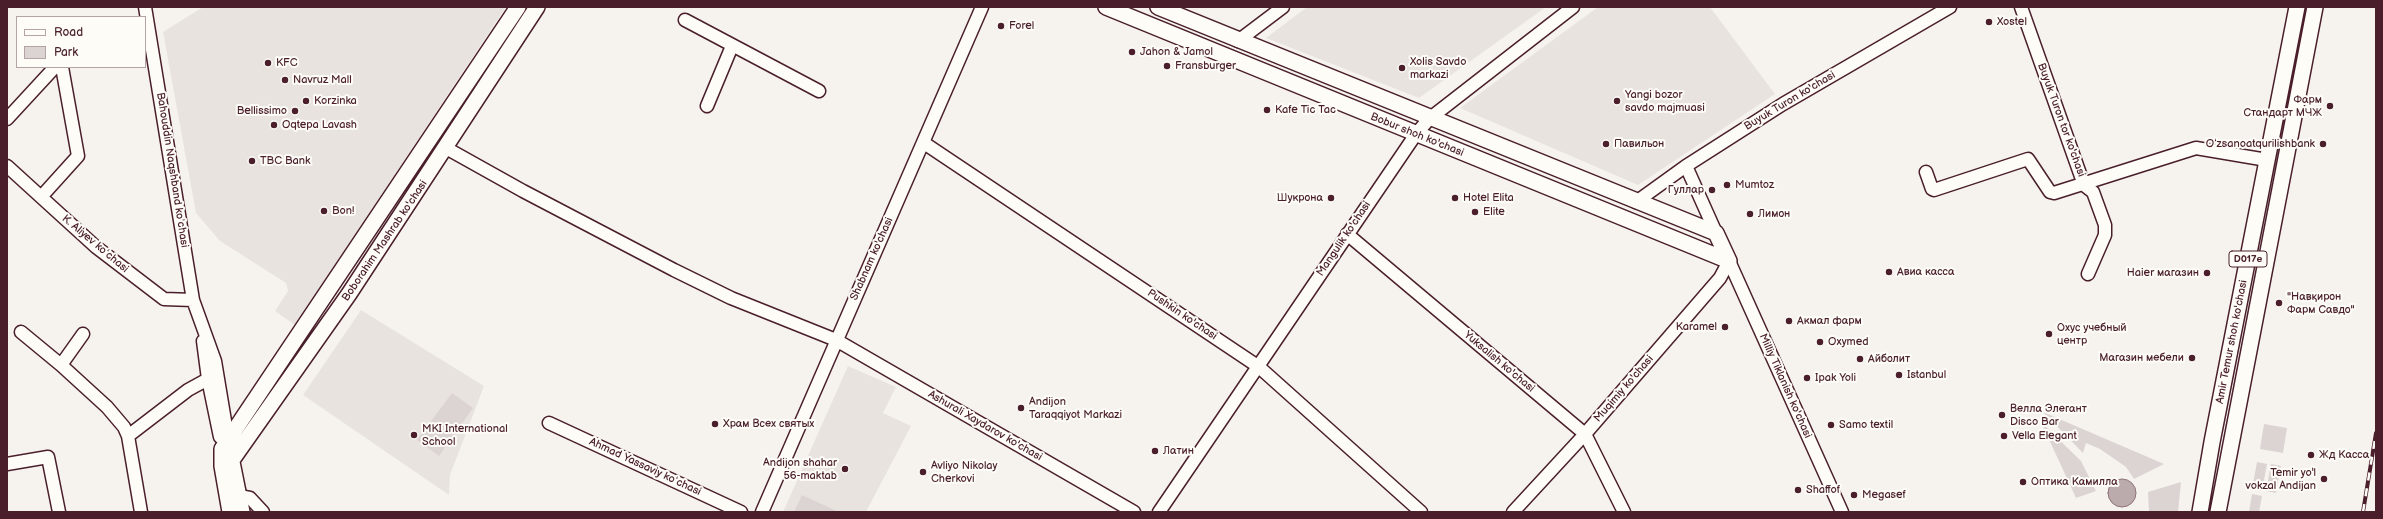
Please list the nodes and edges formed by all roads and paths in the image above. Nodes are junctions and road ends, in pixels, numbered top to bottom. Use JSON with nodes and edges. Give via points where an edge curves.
{"nodes":[{"id":1,"x":518,"y":7,"type":"edge"},
{"id":2,"x":537,"y":7,"type":"edge"},
{"id":3,"x":982,"y":7,"type":"edge"},
{"id":4,"x":1106,"y":7,"type":"edge"},
{"id":5,"x":1158,"y":7,"type":"edge"},
{"id":6,"x":1283,"y":7,"type":"edge"},
{"id":7,"x":1573,"y":7,"type":"edge"},
{"id":8,"x":1950,"y":7,"type":"edge"},
{"id":9,"x":2021,"y":7,"type":"edge"},
{"id":10,"x":2297,"y":7,"type":"edge"},
{"id":11,"x":2315,"y":7,"type":"edge"},
{"id":12,"x":685,"y":20,"type":"dead end"},
{"id":13,"x":146,"y":25,"type":"edge"},
{"id":14,"x":1238,"y":41,"type":"junction"},
{"id":15,"x":732,"y":46,"type":"junction"},
{"id":16,"x":54,"y":68,"type":"edge"},
{"id":17,"x":62,"y":68,"type":"edge"},
{"id":18,"x":469,"y":81,"type":"junction"},
{"id":19,"x":483,"y":90,"type":"junction"},
{"id":20,"x":819,"y":91,"type":"dead end"},
{"id":21,"x":707,"y":106,"type":"dead end"},
{"id":22,"x":7,"y":119,"type":"edge"},
{"id":23,"x":1429,"y":119,"type":"junction"},
{"id":24,"x":1416,"y":134,"type":"junction"},
{"id":25,"x":924,"y":143,"type":"junction"},
{"id":26,"x":446,"y":148,"type":"junction"},
{"id":27,"x":2267,"y":160,"type":"junction"},
{"id":28,"x":7,"y":166,"type":"edge"},
{"id":29,"x":1686,"y":166,"type":"junction"},
{"id":30,"x":1926,"y":172,"type":"dead end"},
{"id":31,"x":2084,"y":185,"type":"junction"},
{"id":32,"x":41,"y":197,"type":"junction"},
{"id":33,"x":1636,"y":202,"type":"junction"},
{"id":34,"x":1716,"y":233,"type":"junction"},
{"id":35,"x":1347,"y":234,"type":"junction"},
{"id":36,"x":1729,"y":261,"type":"junction"},
{"id":37,"x":2088,"y":274,"type":"dead end"},
{"id":38,"x":193,"y":300,"type":"junction"},
{"id":39,"x":21,"y":332,"type":"dead end"},
{"id":40,"x":203,"y":332,"type":"junction"},
{"id":41,"x":84,"y":334,"type":"dead end"},
{"id":42,"x":836,"y":340,"type":"junction"},
{"id":43,"x":61,"y":365,"type":"junction"},
{"id":44,"x":1259,"y":367,"type":"junction"},
{"id":45,"x":208,"y":379,"type":"junction"},
{"id":46,"x":549,"y":423,"type":"dead end"},
{"id":47,"x":1585,"y":434,"type":"junction"},
{"id":48,"x":128,"y":436,"type":"junction"},
{"id":49,"x":2212,"y":442,"type":"junction"},
{"id":50,"x":225,"y":444,"type":"junction"},
{"id":51,"x":2229,"y":445,"type":"junction"},
{"id":52,"x":227,"y":463,"type":"junction"},
{"id":53,"x":7,"y":464,"type":"edge"},
{"id":54,"x":240,"y":496,"type":"junction"},
{"id":55,"x":59,"y":512,"type":"edge"},
{"id":56,"x":141,"y":512,"type":"edge"},
{"id":57,"x":230,"y":512,"type":"edge"},
{"id":58,"x":242,"y":512,"type":"edge"},
{"id":59,"x":263,"y":512,"type":"edge"},
{"id":60,"x":741,"y":512,"type":"edge"},
{"id":61,"x":762,"y":512,"type":"edge"},
{"id":62,"x":1134,"y":512,"type":"edge"},
{"id":63,"x":1159,"y":512,"type":"edge"},
{"id":64,"x":1421,"y":512,"type":"edge"},
{"id":65,"x":1513,"y":512,"type":"edge"},
{"id":66,"x":1624,"y":512,"type":"edge"},
{"id":67,"x":1842,"y":512,"type":"edge"},
{"id":68,"x":2200,"y":512,"type":"edge"},
{"id":69,"x":2218,"y":512,"type":"edge"}],
"edges":[{"from":1,"to":18,"type":"main road","name":"Boborahim Mashrab ko'chasi"},
{"from":2,"to":19,"type":"main road","name":"Boborahim Mashrab ko'chasi"},
{"from":3,"to":25,"type":"street","name":"Shabnam ko'chasi"},
{"from":4,"to":24,"type":"main road","name":"Bobur shoh ko'chasi"},
{"from":5,"to":14,"type":"main road","name":"Bobur shoh ko'chasi"},
{"from":6,"to":14,"type":"street"},
{"from":7,"to":23,"type":"street","name":"Mangulik ko'chasi"},
{"from":8,"to":29,"type":"street","name":"Buyuk Turon ko'chasi","via":[[1783,104]]},
{"from":9,"to":31,"type":"street","name":"Buyuk Turon tor ko'chasi"},
{"from":10,"to":27,"type":"main road","name":"Amir Temur shoh ko'chasi","number":"D017e"},
{"from":11,"to":51,"type":"main road","name":"Amir Temur shoh ko'chasi","number":"D017e"},
{"from":12,"to":15,"type":"street"},
{"from":13,"to":38,"type":"street","name":"Bahouddin Naqshband koʻchasi"},
{"from":14,"to":23,"type":"main road","name":"Bobur shoh ko'chasi"},
{"from":15,"to":20,"type":"street"},
{"from":15,"to":21,"type":"street"},
{"from":16,"to":22,"type":"street"},
{"from":17,"to":32,"type":"street","via":[[78,156]]},
{"from":18,"to":19,"type":"main road"},
{"from":18,"to":50,"type":"main road","name":"Boborahim Mashrab ko'chasi"},
{"from":19,"to":26,"type":"main road","name":"Boborahim Mashrab ko'chasi"},
{"from":23,"to":24,"type":"street","name":"Mangulik ko'chasi"},
{"from":23,"to":33,"type":"main road","name":"Bobur shoh ko'chasi"},
{"from":24,"to":35,"type":"street","name":"Mangulik ko'chasi"},
{"from":24,"to":36,"type":"main road","name":"Bobur shoh ko'chasi"},
{"from":25,"to":42,"type":"street","name":"Shabnam ko'chasi"},
{"from":25,"to":44,"type":"street","name":"Pushkin ko'chasi"},
{"from":26,"to":42,"type":"street","name":"Ashurali Xaydarov ko'chasi","via":[[674,270],[731,298]]},
{"from":26,"to":52,"type":"main road","name":"Boborahim Mashrab ko'chasi","via":[[349,294]]},
{"from":27,"to":31,"type":"street","via":[[2196,148]]},
{"from":27,"to":49,"type":"main road","name":"Amir Temur shoh ko'chasi","number":"D017e"},
{"from":28,"to":32,"type":"street","name":"K. Aliyev koʻchasi"},
{"from":29,"to":33,"type":"street","name":"Buyuk Turon ko'chasi"},
{"from":29,"to":34,"type":"street"},
{"from":30,"to":31,"type":"street","via":[[1934,190],[2028,159],[2052,193]]},
{"from":31,"to":37,"type":"street","name":"Buyuk Turon tor ko'chasi","via":[[2093,192],[2105,225],[2105,235]]},
{"from":32,"to":38,"type":"street","name":"K. Aliyev koʻchasi","via":[[96,247],[164,298]]},
{"from":33,"to":34,"type":"main road","name":"Bobur shoh ko'chasi"},
{"from":34,"to":36,"type":"main road"},
{"from":35,"to":44,"type":"street","name":"Mangulik ko'chasi"},
{"from":35,"to":47,"type":"street","name":"Yuksalish ko'chasi"},
{"from":36,"to":47,"type":"street","name":"Muqimiy ko'chasi","via":[[1720,278]]},
{"from":36,"to":67,"type":"street","name":"Milliy Tiklanish ko'chasi"},
{"from":38,"to":40,"type":"street","name":"Bahouddin Naqshband koʻchasi"},
{"from":39,"to":43,"type":"street"},
{"from":40,"to":45,"type":"street"},
{"from":40,"to":50,"type":"street","via":[[215,361]]},
{"from":41,"to":43,"type":"street"},
{"from":42,"to":61,"type":"street","name":"Shabnam ko'chasi"},
{"from":42,"to":62,"type":"street","name":"Ashurali Xaydarov ko'chasi"},
{"from":43,"to":48,"type":"street","via":[[107,407],[124,427]]},
{"from":44,"to":63,"type":"street","name":"Mangulik ko'chasi"},
{"from":44,"to":64,"type":"street","name":"Pushkin ko'chasi"},
{"from":45,"to":48,"type":"street","via":[[188,390]]},
{"from":45,"to":50,"type":"street"},
{"from":46,"to":60,"type":"street","name":"Ahmad Yassaviy koʻchasi"},
{"from":47,"to":65,"type":"street","name":"Muqimiy ko'chasi"},
{"from":47,"to":66,"type":"street","name":"Yuksalish ko'chasi"},
{"from":48,"to":56,"type":"street"},
{"from":49,"to":51,"type":"main road"},
{"from":49,"to":68,"type":"main road","name":"Amir Temur shoh ko'chasi","number":"D017e"},
{"from":50,"to":52,"type":"main road"},
{"from":51,"to":69,"type":"main road","name":"Amir Temur shoh ko'chasi","number":"D017e"},
{"from":52,"to":54,"type":"main road"},
{"from":52,"to":57,"type":"main road"},
{"from":53,"to":55,"type":"street","via":[[48,456]]},
{"from":54,"to":58,"type":"main road"},
{"from":54,"to":59,"type":"street","via":[[250,498]]}]}
